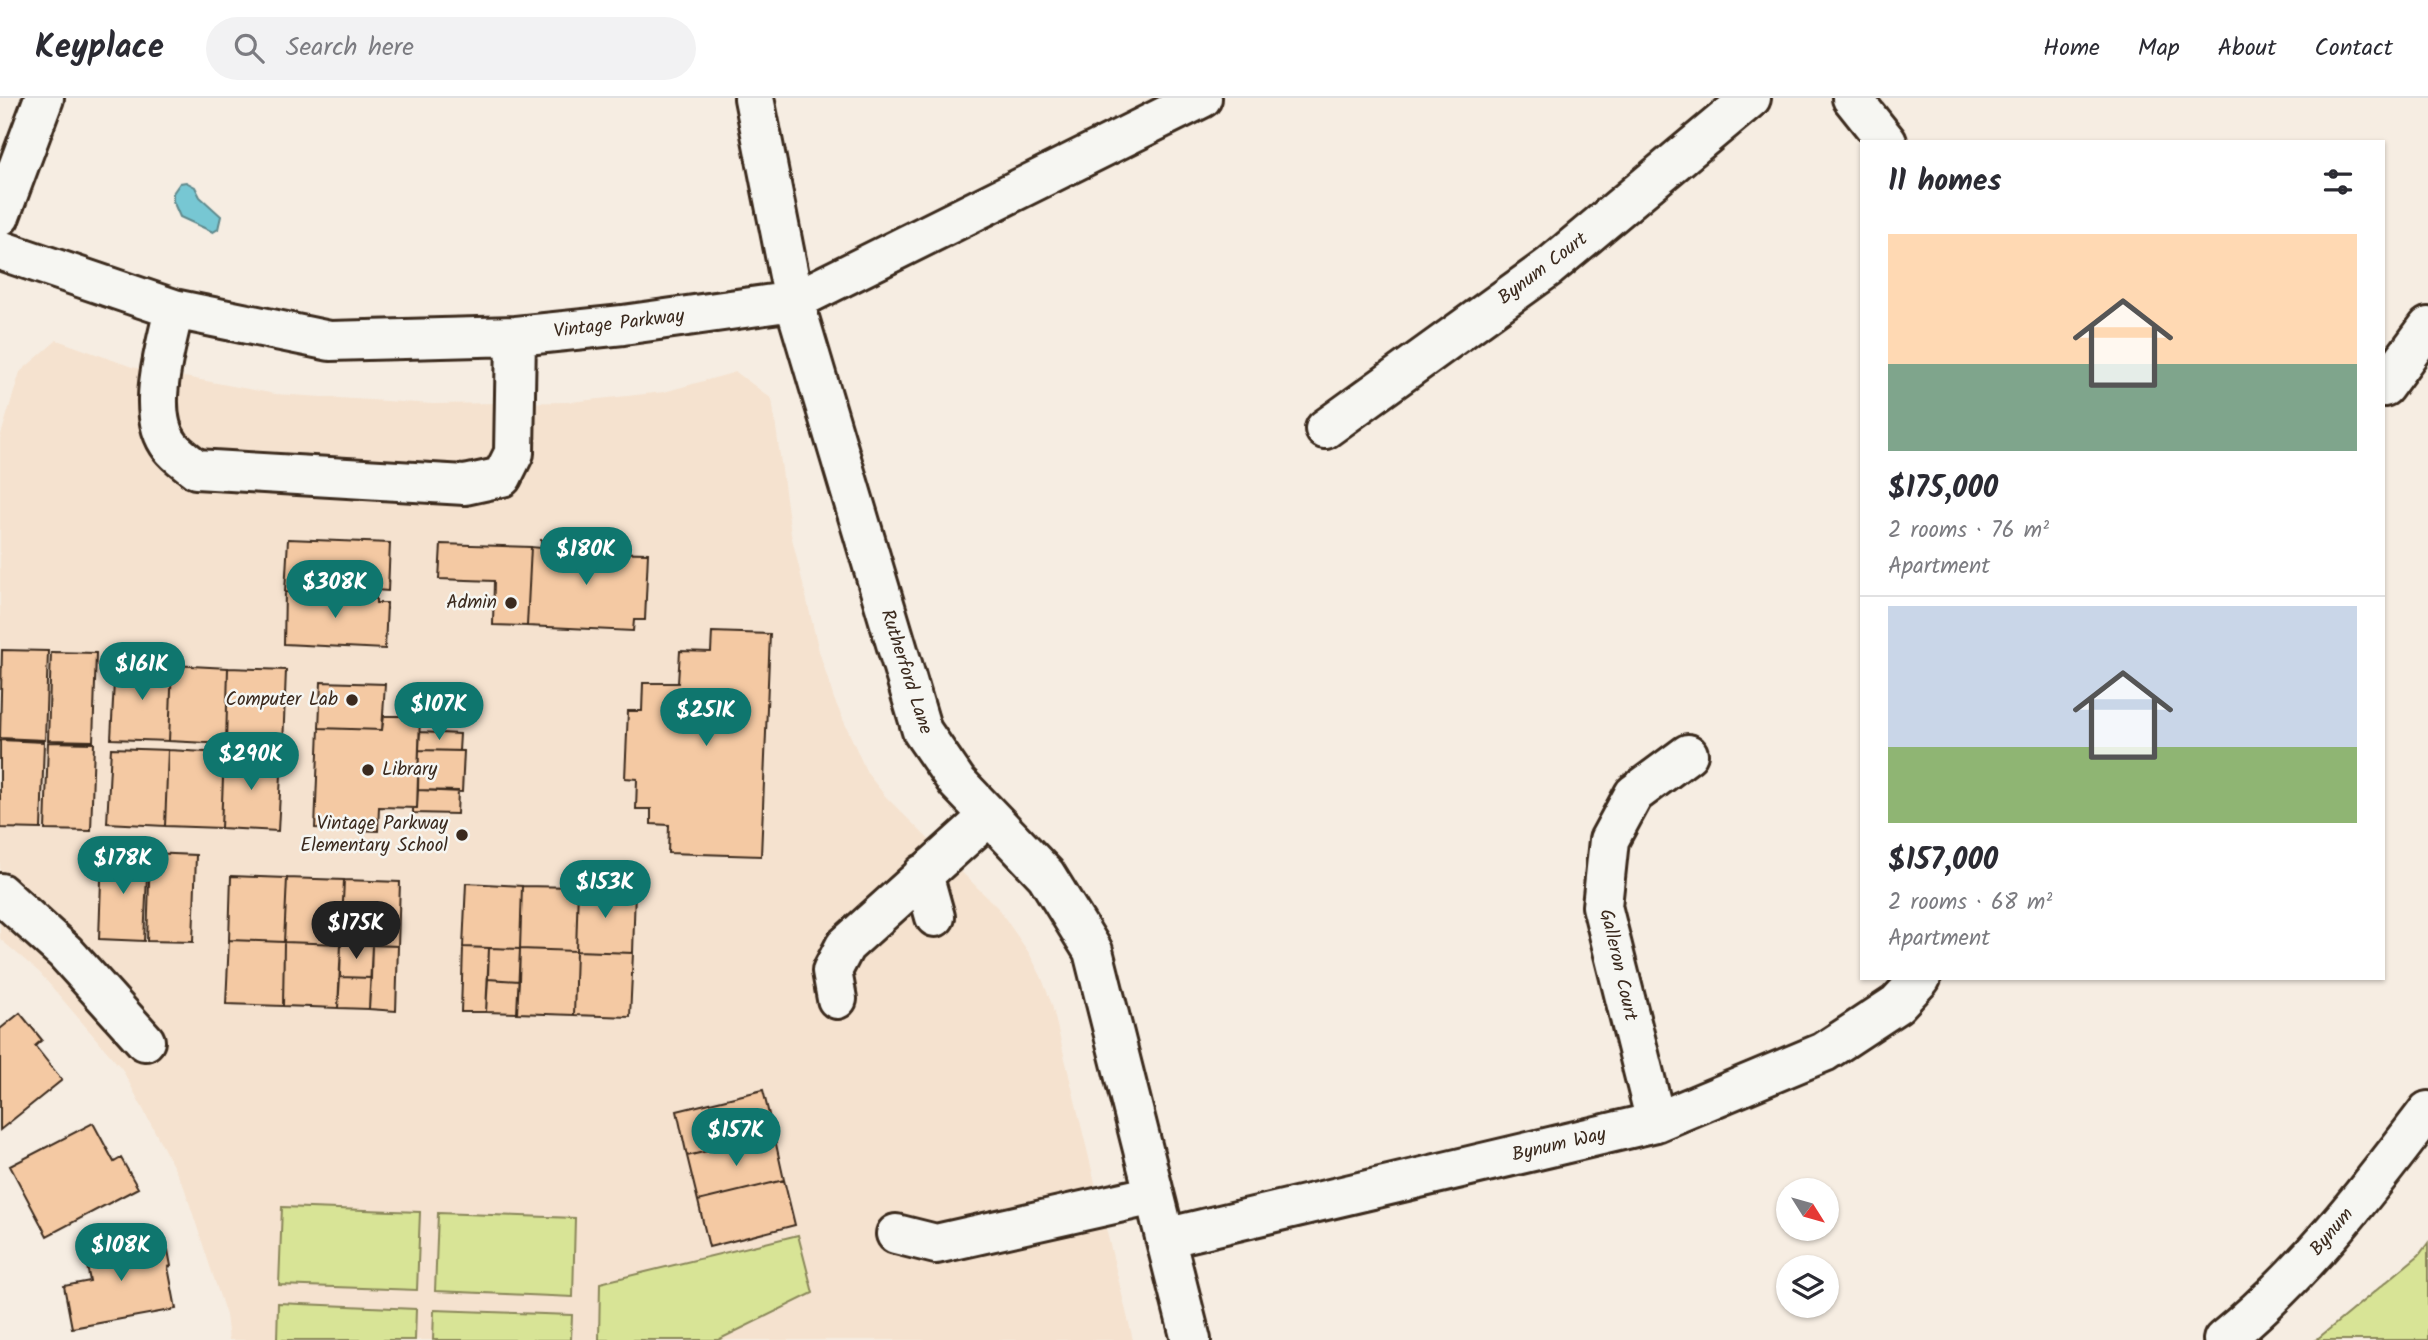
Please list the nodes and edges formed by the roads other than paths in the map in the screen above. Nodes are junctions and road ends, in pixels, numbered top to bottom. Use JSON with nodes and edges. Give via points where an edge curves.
{"nodes":[{"id":1,"x":44,"y":98,"type":"edge"},
{"id":2,"x":754,"y":98,"type":"edge"},
{"id":3,"x":1202,"y":98,"type":"edge"},
{"id":4,"x":1751,"y":98,"type":"edge"},
{"id":5,"x":1852,"y":98,"type":"edge"},
{"id":6,"x":1884,"y":140,"type":"edge"},
{"id":7,"x":0,"y":216,"type":"edge"},
{"id":8,"x":0,"y":250,"type":"edge"},
{"id":9,"x":794,"y":301,"type":"junction"},
{"id":10,"x":174,"y":309,"type":"junction"},
{"id":11,"x":2428,"y":327,"type":"edge"},
{"id":12,"x":516,"y":336,"type":"junction"},
{"id":13,"x":2385,"y":386,"type":"edge"},
{"id":14,"x":1325,"y":429,"type":"dead end"},
{"id":15,"x":1688,"y":754,"type":"dead end"},
{"id":16,"x":989,"y":816,"type":"junction"},
{"id":17,"x":923,"y":874,"type":"junction"},
{"id":18,"x":0,"y":893,"type":"edge"},
{"id":19,"x":934,"y":917,"type":"dead end"},
{"id":20,"x":1919,"y":980,"type":"edge"},
{"id":21,"x":837,"y":999,"type":"dead end"},
{"id":22,"x":145,"y":1041,"type":"dead end"},
{"id":23,"x":2428,"y":1111,"type":"edge"},
{"id":24,"x":1656,"y":1122,"type":"junction"},
{"id":25,"x":1154,"y":1195,"type":"junction"},
{"id":26,"x":896,"y":1234,"type":"dead end"},
{"id":27,"x":1165,"y":1238,"type":"junction"},
{"id":28,"x":1191,"y":1340,"type":"edge"},
{"id":29,"x":2223,"y":1340,"type":"edge"}],
"edges":[{"from":1,"to":7,"type":"street"},
{"from":2,"to":9,"type":"street","name":"Rutherford Lane"},
{"from":3,"to":9,"type":"street","name":"Vintage Parkway"},
{"from":4,"to":14,"type":"street","name":"Bynum Court","via":[[1549,267]]},
{"from":5,"to":6,"type":"street"},
{"from":8,"to":10,"type":"street","name":"Vintage Parkway"},
{"from":9,"to":12,"type":"street","name":"Vintage Parkway"},
{"from":9,"to":16,"type":"street","name":"Rutherford Lane","via":[[922,731],[957,782]]},
{"from":10,"to":12,"type":"street","name":"Vintage Parkway","via":[[330,341]]},
{"from":10,"to":12,"type":"street","via":[[157,415],[170,447],[196,469],[465,485],[502,477],[514,453]]},
{"from":11,"to":13,"type":"street"},
{"from":15,"to":24,"type":"street","name":"Galleron Court","via":[[1634,794],[1609,840],[1602,906]]},
{"from":16,"to":17,"type":"street"},
{"from":16,"to":25,"type":"street","name":"Rutherford Lane","via":[[1046,875],[1093,951]]},
{"from":17,"to":19,"type":"street"},
{"from":17,"to":21,"type":"street","via":[[845,946],[832,971]]},
{"from":18,"to":22,"type":"street","via":[[65,952]]},
{"from":20,"to":24,"type":"street","name":"Bynum Way","via":[[1897,1004],[1824,1052]]},
{"from":23,"to":29,"type":"street","name":"Bynum","via":[[2309,1259]]},
{"from":24,"to":27,"type":"street","name":"Bynum Way"},
{"from":25,"to":26,"type":"street","via":[[1013,1214],[936,1244]]},
{"from":25,"to":27,"type":"street","name":"Rutherford Lane"},
{"from":27,"to":28,"type":"street"}]}
